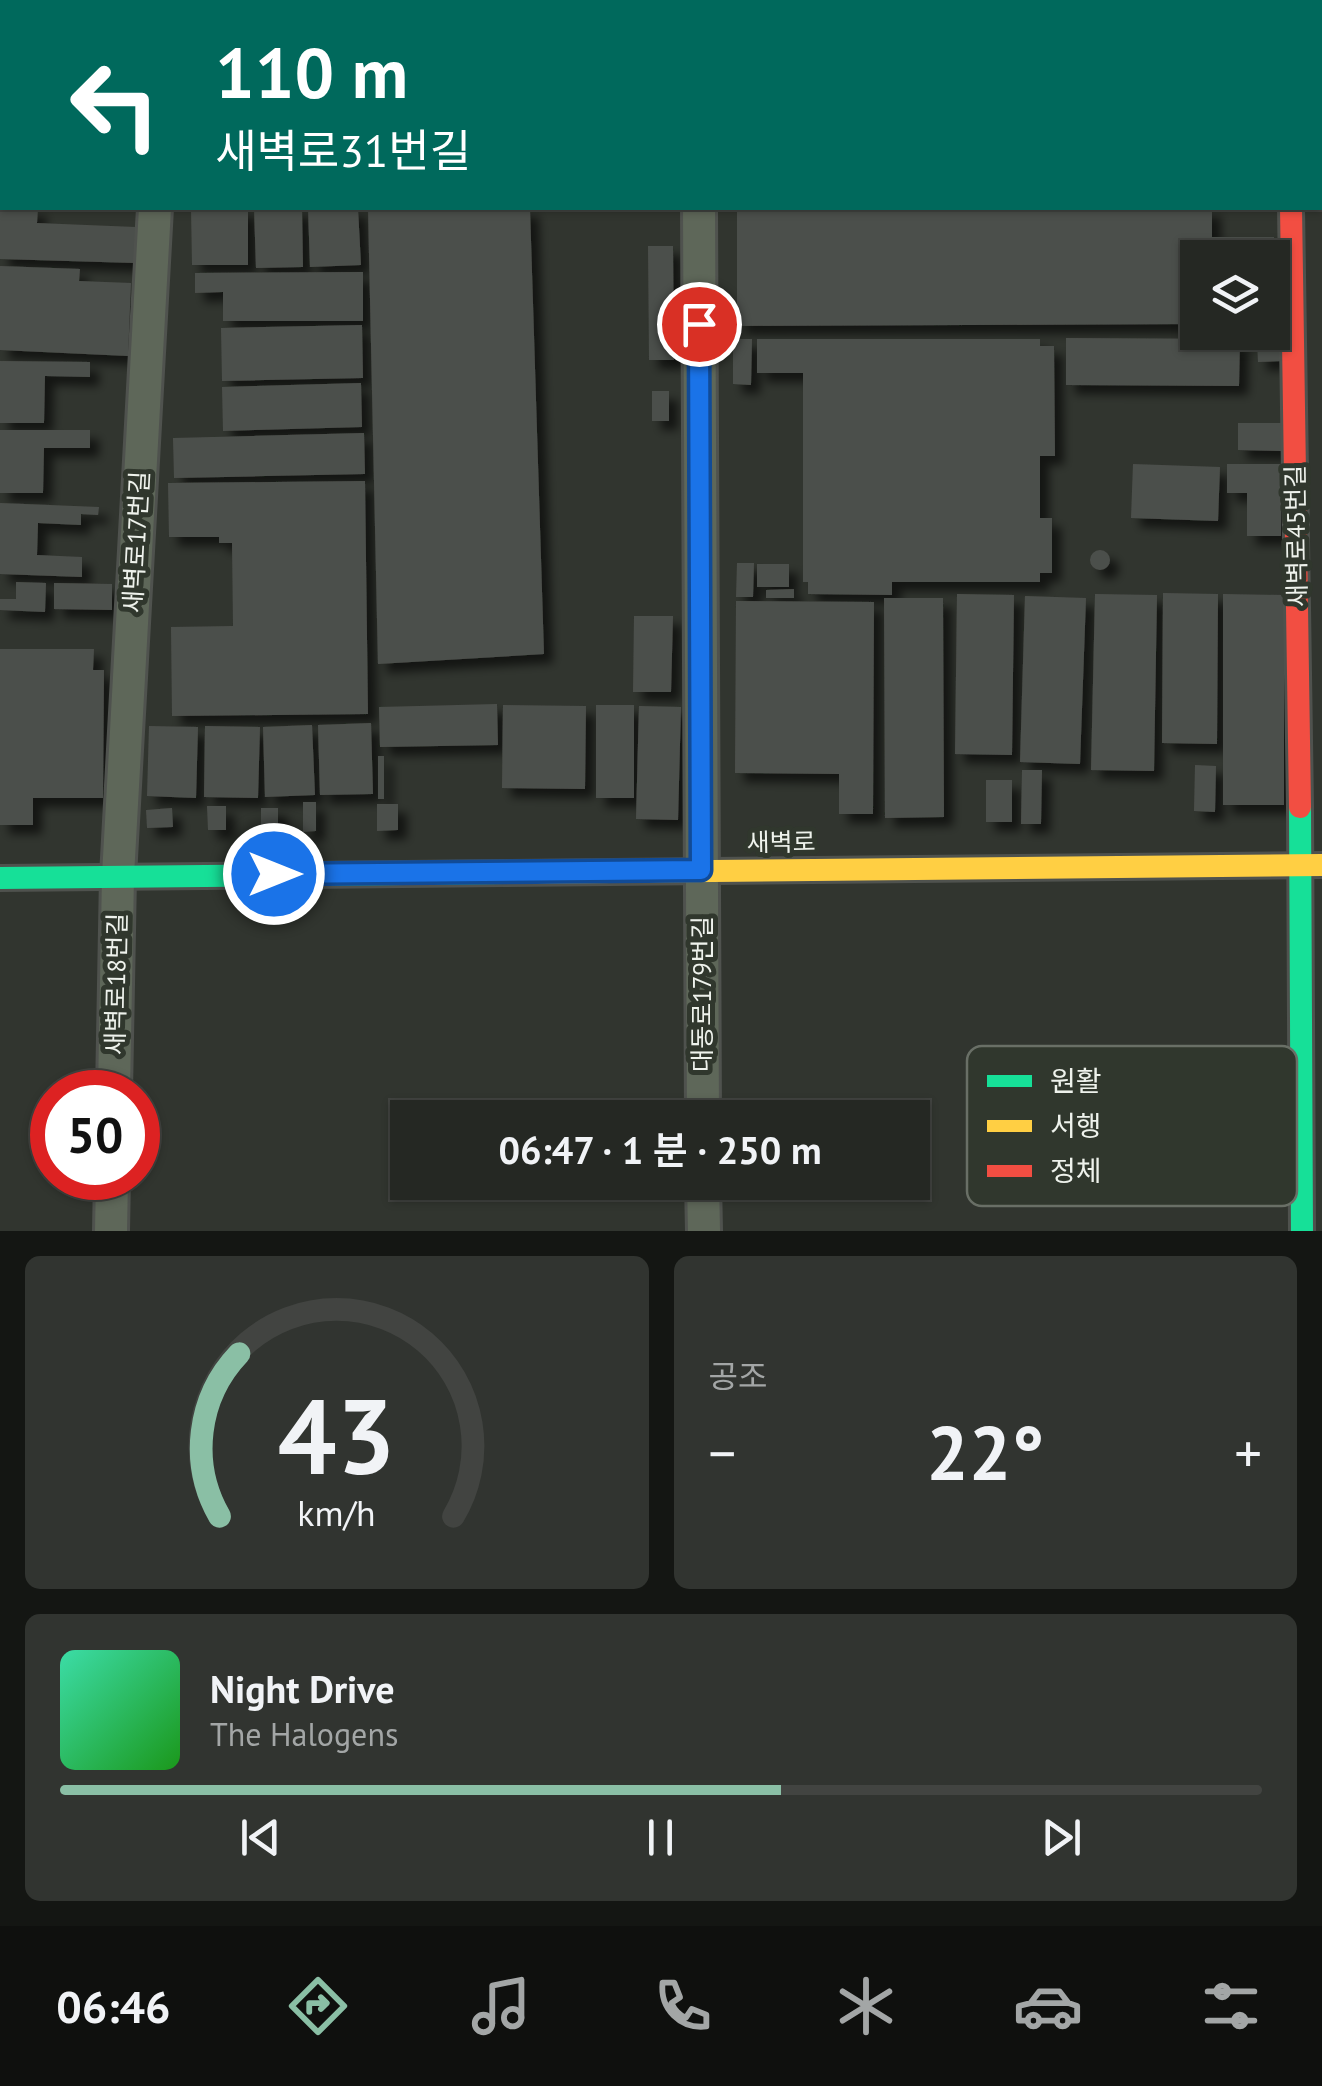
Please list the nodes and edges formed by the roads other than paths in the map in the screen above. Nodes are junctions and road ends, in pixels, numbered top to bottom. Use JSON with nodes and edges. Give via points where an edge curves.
{"nodes":[{"id":1,"x":155,"y":210,"type":"edge"},
{"id":2,"x":698,"y":210,"type":"edge"},
{"id":3,"x":1291,"y":210,"type":"edge"},
{"id":4,"x":1311,"y":865,"type":"edge"},
{"id":5,"x":701,"y":870,"type":"junction"},
{"id":6,"x":118,"y":876,"type":"junction"},
{"id":7,"x":0,"y":878,"type":"edge"},
{"id":8,"x":114,"y":1070,"type":"edge"},
{"id":9,"x":703,"y":1100,"type":"edge"},
{"id":10,"x":112,"y":1200,"type":"edge"},
{"id":11,"x":703,"y":1200,"type":"edge"},
{"id":12,"x":111,"y":1231,"type":"edge"},
{"id":13,"x":704,"y":1231,"type":"edge"},
{"id":14,"x":1302,"y":1231,"type":"edge"}],
"edges":[{"from":1,"to":6,"type":"street","name":"새벽로17번길"},
{"from":2,"to":5,"type":"street","name":"대동로179번길"},
{"from":3,"to":4,"type":"main road","name":"새벽로45번길"},
{"from":4,"to":5,"type":"main road","name":"새벽로"},
{"from":4,"to":14,"type":"main road","name":"새벽로45번길"},
{"from":5,"to":6,"type":"main road","name":"새벽로"},
{"from":5,"to":9,"type":"street","name":"대동로179번길"},
{"from":6,"to":7,"type":"main road","name":"새벽로"},
{"from":6,"to":8,"type":"street","name":"새벽로18번길"},
{"from":10,"to":12,"type":"street"},
{"from":11,"to":13,"type":"street"}]}
